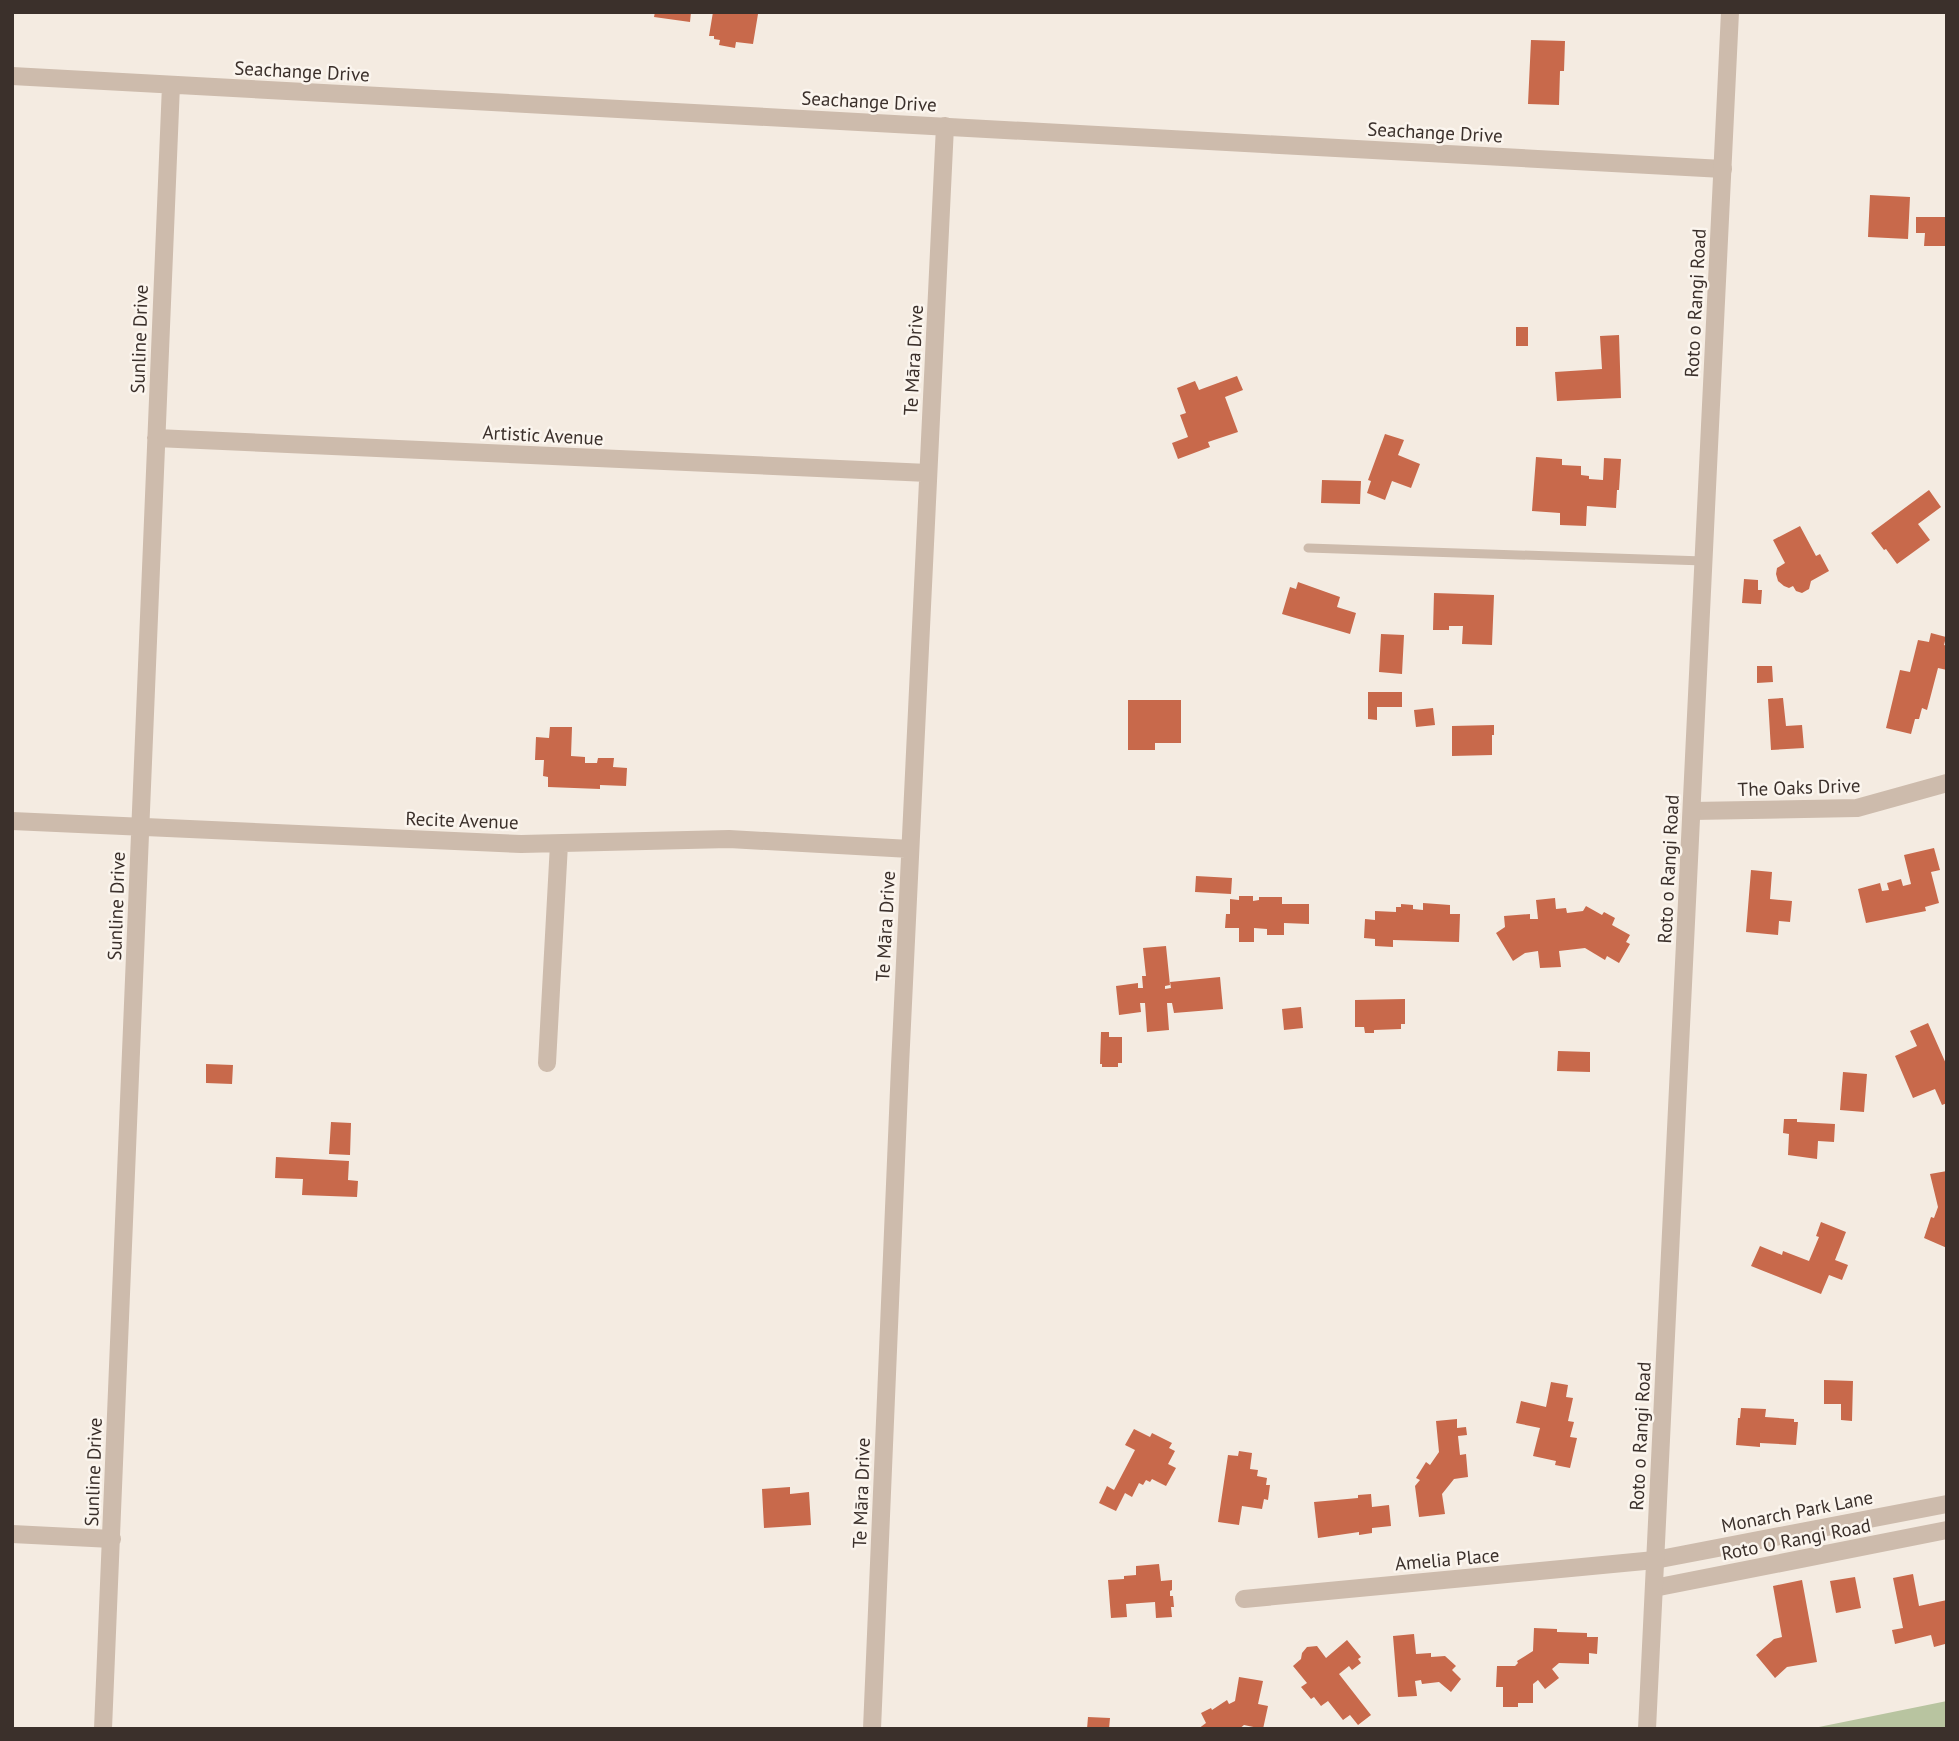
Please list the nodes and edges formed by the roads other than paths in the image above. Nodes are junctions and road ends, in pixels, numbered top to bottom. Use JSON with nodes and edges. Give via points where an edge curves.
{"nodes":[{"id":1,"x":1730,"y":12,"type":"edge"},
{"id":2,"x":12,"y":76,"type":"edge"},
{"id":3,"x":171,"y":85,"type":"junction"},
{"id":4,"x":945,"y":127,"type":"junction"},
{"id":5,"x":1723,"y":169,"type":"junction"},
{"id":6,"x":156,"y":438,"type":"junction"},
{"id":7,"x":928,"y":473,"type":"junction"},
{"id":8,"x":1308,"y":548,"type":"dead end"},
{"id":9,"x":1704,"y":561,"type":"junction"},
{"id":10,"x":1947,"y":783,"type":"edge"},
{"id":11,"x":1692,"y":811,"type":"junction"},
{"id":12,"x":12,"y":821,"type":"edge"},
{"id":13,"x":140,"y":826,"type":"junction"},
{"id":14,"x":559,"y":844,"type":"junction"},
{"id":15,"x":910,"y":849,"type":"junction"},
{"id":16,"x":547,"y":1062,"type":"dead end"},
{"id":17,"x":1947,"y":1504,"type":"edge"},
{"id":18,"x":1947,"y":1530,"type":"edge"},
{"id":19,"x":12,"y":1534,"type":"edge"},
{"id":20,"x":112,"y":1539,"type":"junction"},
{"id":21,"x":1655,"y":1560,"type":"junction"},
{"id":22,"x":1654,"y":1588,"type":"junction"},
{"id":23,"x":1244,"y":1599,"type":"dead end"},
{"id":24,"x":103,"y":1729,"type":"edge"},
{"id":25,"x":872,"y":1729,"type":"edge"},
{"id":26,"x":1647,"y":1729,"type":"edge"}],
"edges":[{"from":1,"to":5,"type":"street","name":"Roto o Rangi Road"},
{"from":2,"to":3,"type":"street","name":"Seachange Drive"},
{"from":3,"to":4,"type":"street","name":"Seachange Drive"},
{"from":3,"to":6,"type":"street","name":"Sunline Drive"},
{"from":4,"to":5,"type":"street","name":"Seachange Drive"},
{"from":4,"to":7,"type":"street","name":"Te Māra Drive"},
{"from":5,"to":9,"type":"street","name":"Roto o Rangi Road"},
{"from":6,"to":7,"type":"street","name":"Artistic Avenue"},
{"from":6,"to":13,"type":"street","name":"Sunline Drive"},
{"from":7,"to":15,"type":"street","name":"Te Māra Drive"},
{"from":8,"to":9,"type":"lane"},
{"from":9,"to":11,"type":"street","name":"Roto o Rangi Road"},
{"from":10,"to":11,"type":"street","name":"The Oaks Drive","via":[[1857,808]]},
{"from":11,"to":21,"type":"street","name":"Roto o Rangi Road"},
{"from":12,"to":13,"type":"street","name":"Recite Avenue"},
{"from":13,"to":14,"type":"street","name":"Recite Avenue"},
{"from":13,"to":20,"type":"street","name":"Sunline Drive"},
{"from":14,"to":15,"type":"street","name":"Recite Avenue","via":[[729,839]]},
{"from":14,"to":16,"type":"street"},
{"from":15,"to":25,"type":"street","name":"Te Māra Drive"},
{"from":17,"to":21,"type":"street","name":"Monarch Park Lane"},
{"from":18,"to":22,"type":"street","name":"Roto O Rangi Road"},
{"from":19,"to":20,"type":"street"},
{"from":20,"to":24,"type":"street","name":"Sunline Drive"},
{"from":21,"to":22,"type":"street","name":"Roto o Rangi Road"},
{"from":21,"to":23,"type":"street","name":"Amelia Place"},
{"from":22,"to":26,"type":"street","name":"Roto o Rangi Road"}]}
